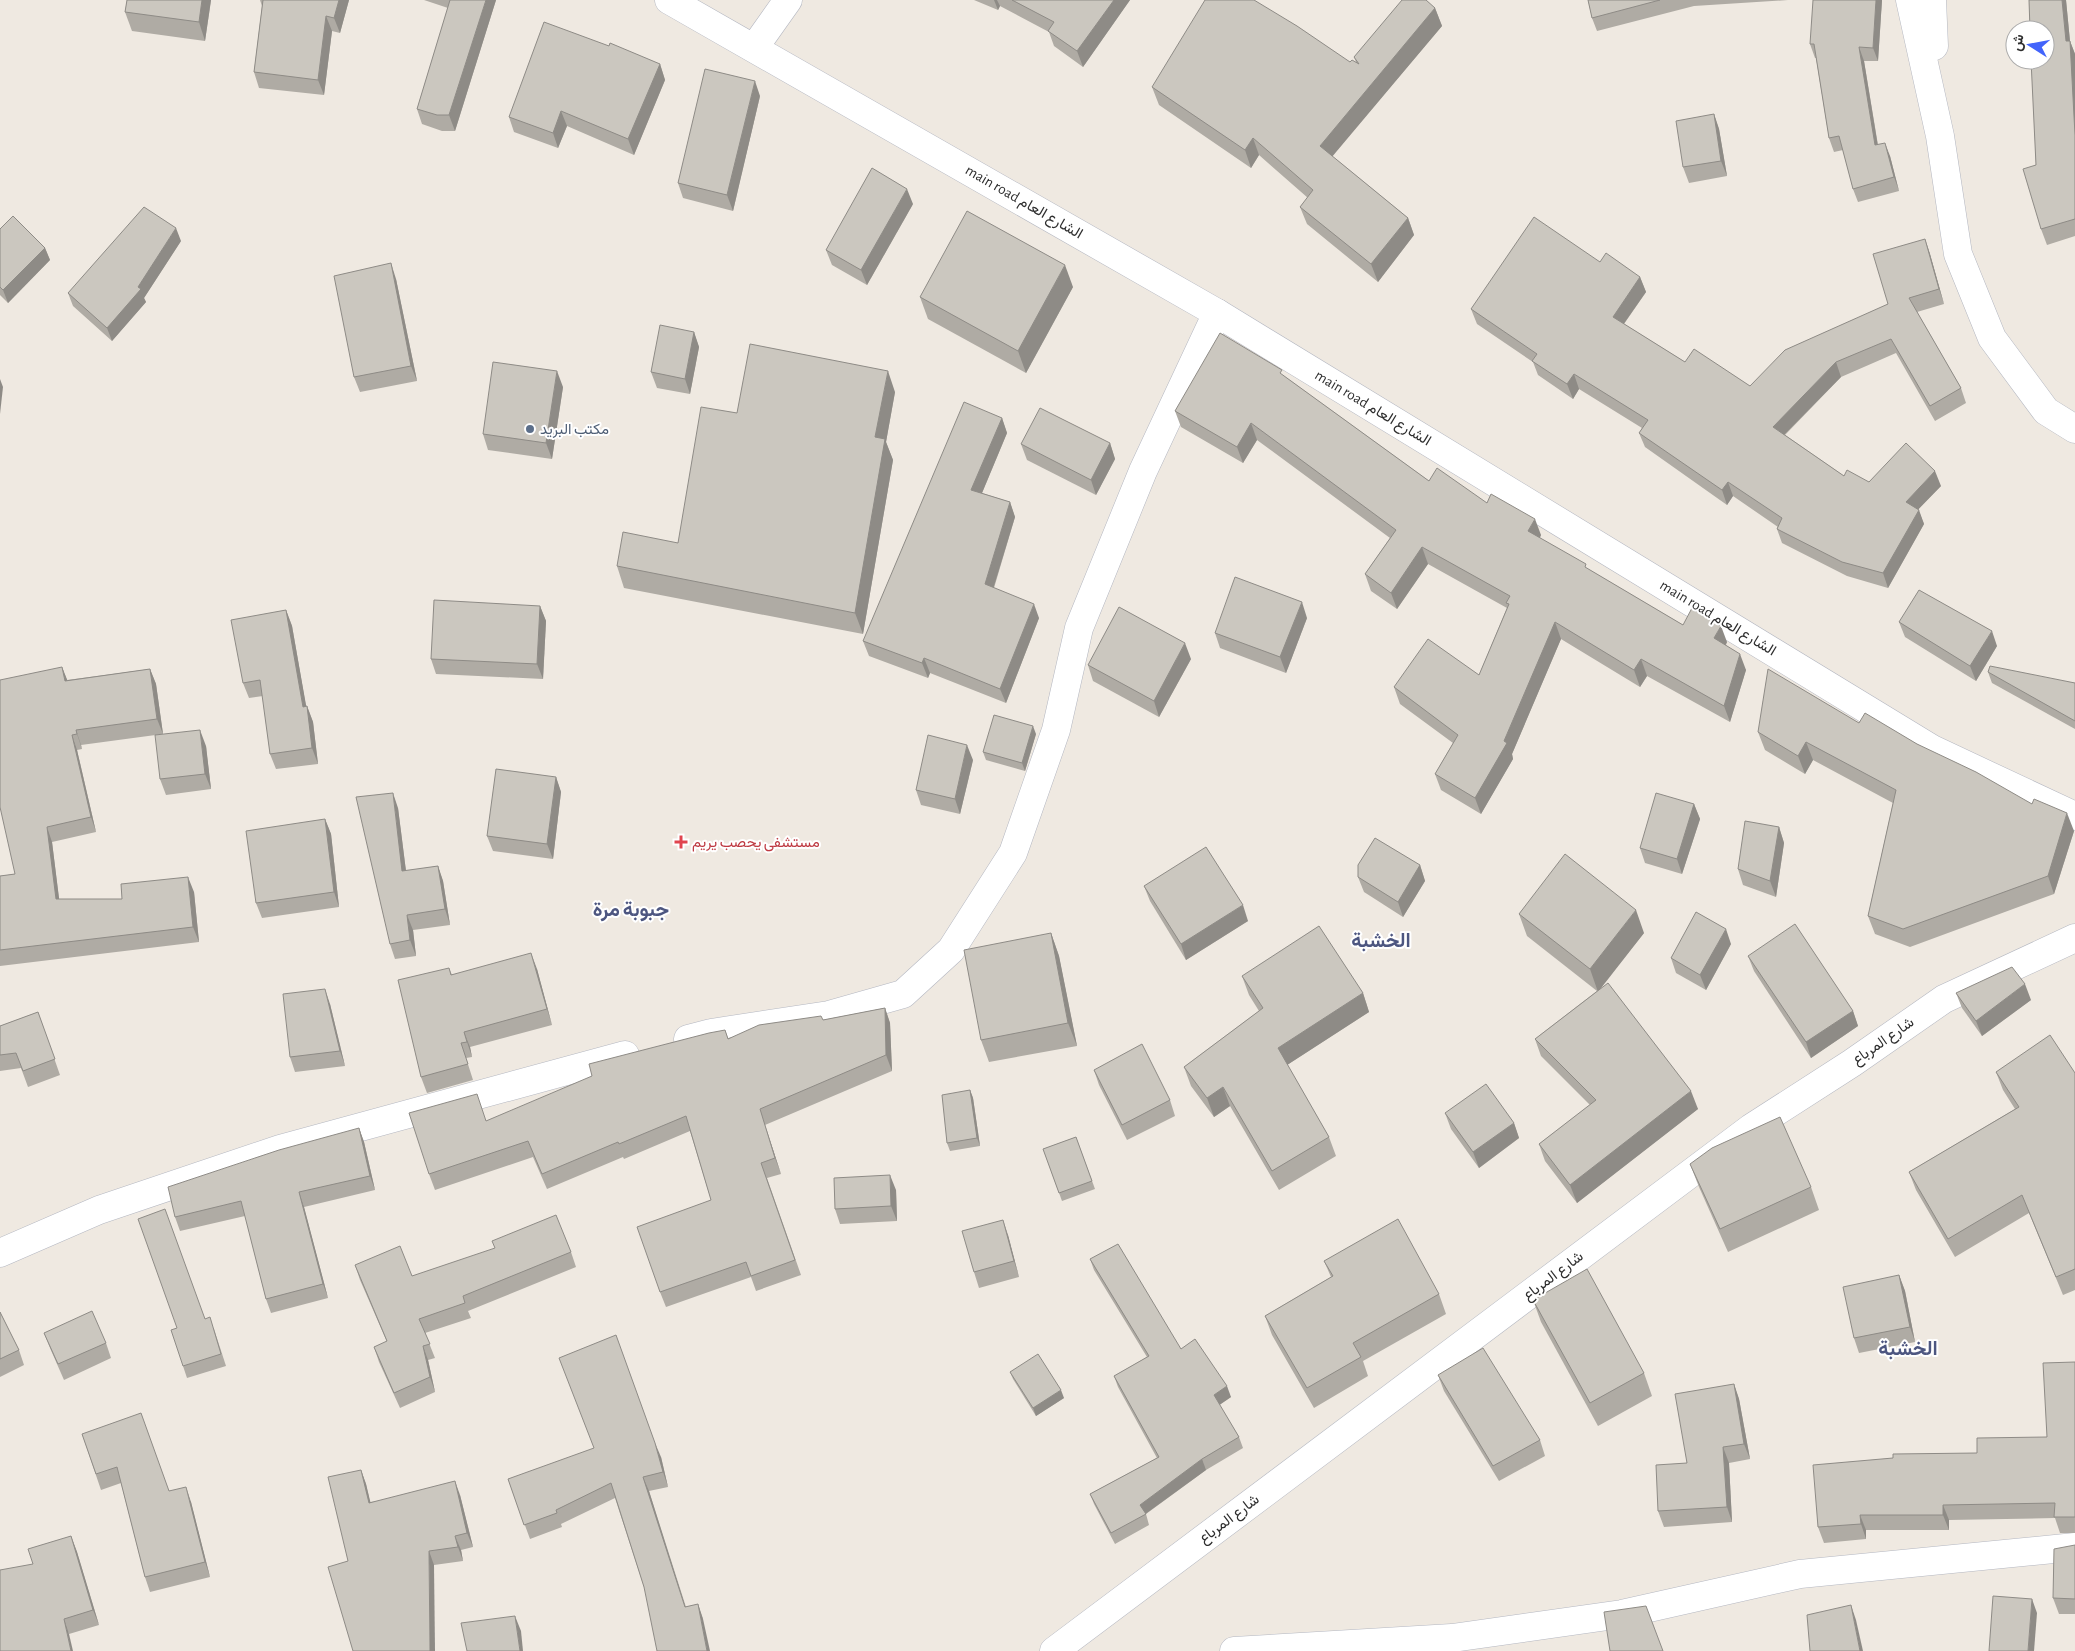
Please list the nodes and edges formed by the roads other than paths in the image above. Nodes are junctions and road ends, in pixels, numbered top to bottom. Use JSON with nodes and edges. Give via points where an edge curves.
{"nodes":[{"id":1,"x":669,"y":0,"type":"edge"},
{"id":2,"x":788,"y":0,"type":"edge"},
{"id":3,"x":1910,"y":0,"type":"edge"},
{"id":4,"x":1932,"y":0,"type":"edge"},
{"id":5,"x":754,"y":48,"type":"junction"},
{"id":6,"x":1940,"y":136,"type":"junction"},
{"id":7,"x":1217,"y":313,"type":"junction"},
{"id":8,"x":2075,"y":429,"type":"edge"},
{"id":9,"x":2075,"y":816,"type":"edge"},
{"id":10,"x":2075,"y":938,"type":"edge"},
{"id":11,"x":0,"y":1253,"type":"edge"},
{"id":12,"x":2075,"y":1547,"type":"edge"},
{"id":13,"x":1054,"y":1651,"type":"edge"},
{"id":14,"x":1234,"y":1651,"type":"edge"}],
"edges":[{"from":1,"to":5,"type":"street","name":"main road الشارع العام"},
{"from":2,"to":5,"type":"street"},
{"from":3,"to":6,"type":"street"},
{"from":4,"to":6,"type":"street"},
{"from":5,"to":7,"type":"street","name":"main road الشارع العام"},
{"from":6,"to":8,"type":"street","via":[[1958,254],[1992,338],[2046,411]]},
{"from":7,"to":9,"type":"street","name":"main road الشارع العام","via":[[1932,748]]},
{"from":7,"to":11,"type":"street","via":[[1143,471],[1079,628],[1056,730],[1012,853],[951,950],[902,994],[829,1015],[711,1033],[280,1149],[99,1210]]},
{"from":10,"to":13,"type":"street","name":"شارع المرباع","via":[[1944,999],[1751,1128]]},
{"from":12,"to":14,"type":"street","via":[[1800,1574],[1622,1614],[1452,1638]]}]}
